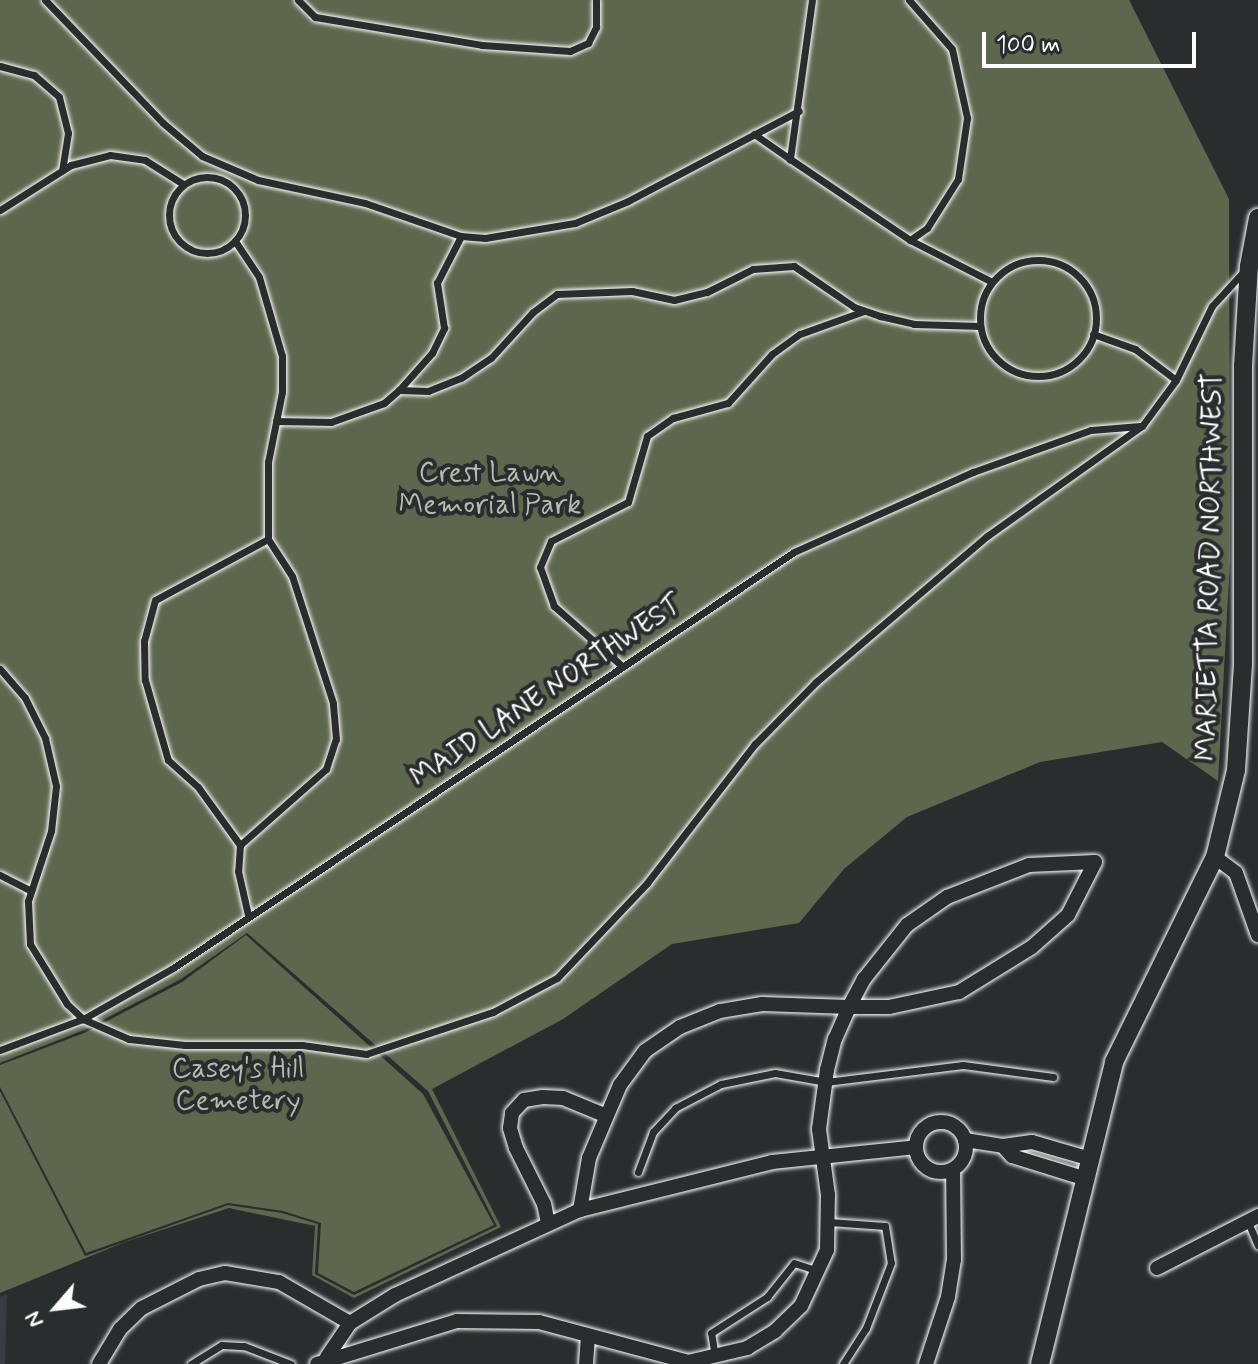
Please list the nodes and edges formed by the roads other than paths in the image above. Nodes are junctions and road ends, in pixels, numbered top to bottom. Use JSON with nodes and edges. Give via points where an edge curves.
{"nodes":[{"id":1,"x":45,"y":0,"type":"edge"},
{"id":2,"x":298,"y":0,"type":"edge"},
{"id":3,"x":596,"y":0,"type":"edge"},
{"id":4,"x":812,"y":0,"type":"edge"},
{"id":5,"x":909,"y":0,"type":"edge"},
{"id":6,"x":0,"y":66,"type":"edge"},
{"id":7,"x":799,"y":111,"type":"junction"},
{"id":8,"x":754,"y":134,"type":"junction"},
{"id":9,"x":790,"y":159,"type":"junction"},
{"id":10,"x":62,"y":171,"type":"junction"},
{"id":11,"x":183,"y":184,"type":"junction"},
{"id":12,"x":0,"y":210,"type":"edge"},
{"id":13,"x":1258,"y":218,"type":"edge"},
{"id":14,"x":461,"y":236,"type":"junction"},
{"id":15,"x":910,"y":240,"type":"junction"},
{"id":16,"x":235,"y":241,"type":"junction"},
{"id":17,"x":1254,"y":265,"type":"edge"},
{"id":18,"x":992,"y":282,"type":"junction"},
{"id":19,"x":864,"y":310,"type":"junction"},
{"id":20,"x":980,"y":326,"type":"junction"},
{"id":21,"x":1093,"y":334,"type":"junction"},
{"id":22,"x":1176,"y":380,"type":"junction"},
{"id":23,"x":399,"y":390,"type":"junction"},
{"id":24,"x":276,"y":421,"type":"junction"},
{"id":25,"x":1142,"y":426,"type":"junction"},
{"id":26,"x":268,"y":539,"type":"junction"},
{"id":27,"x":1251,"y":660,"type":"edge"},
{"id":28,"x":622,"y":666,"type":"junction"},
{"id":29,"x":0,"y":669,"type":"edge"},
{"id":30,"x":240,"y":845,"type":"junction"},
{"id":31,"x":1215,"y":857,"type":"junction"},
{"id":32,"x":0,"y":875,"type":"edge"},
{"id":33,"x":31,"y":891,"type":"junction"},
{"id":34,"x":248,"y":915,"type":"junction"},
{"id":35,"x":1258,"y":935,"type":"edge"},
{"id":36,"x":849,"y":1007,"type":"junction"},
{"id":37,"x":83,"y":1019,"type":"junction"},
{"id":38,"x":0,"y":1050,"type":"edge"},
{"id":39,"x":1053,"y":1077,"type":"dead end"},
{"id":40,"x":826,"y":1082,"type":"junction"},
{"id":41,"x":604,"y":1115,"type":"junction"},
{"id":42,"x":965,"y":1140,"type":"junction"},
{"id":43,"x":1003,"y":1146,"type":"junction"},
{"id":44,"x":916,"y":1147,"type":"junction"},
{"id":45,"x":821,"y":1154,"type":"junction"},
{"id":46,"x":1087,"y":1158,"type":"junction"},
{"id":47,"x":953,"y":1170,"type":"junction"},
{"id":48,"x":638,"y":1172,"type":"dead end"},
{"id":49,"x":1083,"y":1178,"type":"junction"},
{"id":50,"x":580,"y":1210,"type":"junction"},
{"id":51,"x":1253,"y":1218,"type":"edge"},
{"id":52,"x":829,"y":1222,"type":"junction"},
{"id":53,"x":548,"y":1224,"type":"junction"},
{"id":54,"x":1258,"y":1245,"type":"edge"},
{"id":55,"x":1157,"y":1268,"type":"dead end"},
{"id":56,"x":820,"y":1272,"type":"junction"},
{"id":57,"x":350,"y":1323,"type":"junction"},
{"id":58,"x":588,"y":1336,"type":"junction"},
{"id":59,"x":322,"y":1360,"type":"edge"},
{"id":60,"x":714,"y":1361,"type":"edge"},
{"id":61,"x":99,"y":1364,"type":"edge"},
{"id":62,"x":191,"y":1364,"type":"edge"},
{"id":63,"x":291,"y":1364,"type":"edge"},
{"id":64,"x":586,"y":1364,"type":"edge"},
{"id":65,"x":843,"y":1364,"type":"edge"},
{"id":66,"x":926,"y":1364,"type":"edge"},
{"id":67,"x":1040,"y":1364,"type":"edge"}],
"edges":[{"from":1,"to":14,"type":"lane","via":[[163,123],[202,156],[258,180],[365,203]]},
{"from":2,"to":3,"type":"lane","via":[[315,17],[425,31],[482,45],[570,51],[588,43],[596,27]]},
{"from":4,"to":7,"type":"lane"},
{"from":5,"to":15,"type":"lane","via":[[952,49],[967,118],[958,179],[927,228]]},
{"from":6,"to":10,"type":"lane","via":[[34,75],[59,97],[68,133]]},
{"from":7,"to":8,"type":"lane"},
{"from":7,"to":9,"type":"lane"},
{"from":8,"to":9,"type":"lane"},
{"from":8,"to":14,"type":"lane","via":[[575,223],[485,238]]},
{"from":9,"to":15,"type":"lane"},
{"from":10,"to":11,"type":"lane","via":[[110,155],[145,160]]},
{"from":10,"to":12,"type":"lane"},
{"from":11,"to":16,"type":"lane","via":[[201,176],[229,184],[245,209]]},
{"from":11,"to":16,"type":"lane","via":[[168,214],[183,245],[212,253]]},
{"from":13,"to":17,"type":"main road","name":"MARIETTA ROAD NORTHWEST"},
{"from":14,"to":23,"type":"lane","via":[[437,283],[444,328],[432,353]]},
{"from":15,"to":18,"type":"lane"},
{"from":16,"to":24,"type":"lane","via":[[259,277],[273,316],[282,356]]},
{"from":17,"to":22,"type":"lane","via":[[1212,306]]},
{"from":17,"to":27,"type":"main road","name":"MARIETTA ROAD NORTHWEST","via":[[1240,486]]},
{"from":18,"to":20,"type":"lane","via":[[980,308]]},
{"from":18,"to":21,"type":"lane","via":[[1015,264],[1030,261],[1045,259],[1073,271],[1091,293],[1097,318]]},
{"from":19,"to":20,"type":"lane","via":[[914,324]]},
{"from":19,"to":23,"type":"lane","via":[[794,266],[753,269],[707,292],[674,300],[632,291],[557,294],[491,358],[461,378],[428,391]]},
{"from":19,"to":28,"type":"lane","via":[[800,334],[772,354],[728,403],[673,418],[647,436],[628,502],[551,541],[540,567],[554,606]]},
{"from":20,"to":21,"type":"lane","via":[[989,349],[1003,364],[1032,376],[1064,370],[1078,361]]},
{"from":21,"to":22,"type":"lane","via":[[1135,349]]},
{"from":22,"to":25,"type":"lane"},
{"from":23,"to":24,"type":"lane","via":[[384,403],[331,422]]},
{"from":24,"to":26,"type":"lane","via":[[268,462]]},
{"from":25,"to":28,"type":"lane","name":"MAID LANE NORTHWEST","via":[[1091,430],[865,517],[794,552]]},
{"from":25,"to":37,"type":"lane","via":[[987,536],[816,682],[755,744],[647,883],[557,978],[493,1012],[366,1054],[302,1045],[185,1045],[129,1039]]},
{"from":26,"to":30,"type":"lane","via":[[292,576],[333,703],[336,739],[326,769]]},
{"from":26,"to":30,"type":"lane","via":[[155,600],[144,641],[145,680],[168,760],[198,787]]},
{"from":27,"to":31,"type":"main road","name":"MARIETTA ROAD NORTHWEST","via":[[1236,770]]},
{"from":28,"to":34,"type":"lane","name":"MAID LANE NORTHWEST"},
{"from":29,"to":33,"type":"lane","via":[[25,698],[45,738],[56,786],[51,831]]},
{"from":30,"to":34,"type":"lane","via":[[238,871]]},
{"from":31,"to":35,"type":"street","via":[[1236,873]]},
{"from":31,"to":46,"type":"main road","name":"MARIETTA ROAD NORTHWEST","via":[[1114,1062]]},
{"from":32,"to":33,"type":"lane"},
{"from":33,"to":37,"type":"lane","via":[[30,944],[67,1004]]},
{"from":34,"to":37,"type":"lane","name":"MAID LANE NORTHWEST","via":[[173,968]]},
{"from":36,"to":36,"type":"street","via":[[907,925],[947,897],[1029,865],[1095,862],[1068,915],[1032,947],[959,992],[889,1007]]},
{"from":36,"to":40,"type":"street"},
{"from":36,"to":41,"type":"street","via":[[762,1004],[720,1011],[680,1027],[645,1051]]},
{"from":37,"to":38,"type":"lane","name":"MAID LANE NORTHWEST"},
{"from":39,"to":40,"type":"lane","via":[[963,1065]]},
{"from":40,"to":45,"type":"street"},
{"from":40,"to":48,"type":"lane","via":[[775,1073],[721,1084],[664,1120],[653,1132]]},
{"from":41,"to":50,"type":"street"},
{"from":41,"to":53,"type":"street","via":[[563,1098],[543,1097],[524,1100],[512,1113],[516,1148]]},
{"from":42,"to":43,"type":"street"},
{"from":42,"to":44,"type":"street","via":[[952,1125],[941,1122],[923,1130]]},
{"from":42,"to":47,"type":"street","via":[[965,1156]]},
{"from":43,"to":46,"type":"street","via":[[1032,1142]]},
{"from":43,"to":49,"type":"street","via":[[1012,1156]]},
{"from":44,"to":45,"type":"street"},
{"from":44,"to":47,"type":"street","via":[[930,1170]]},
{"from":45,"to":50,"type":"street","via":[[735,1169]]},
{"from":45,"to":52,"type":"street"},
{"from":46,"to":49,"type":"main road","name":"MARIETTA ROAD NORTHWEST"},
{"from":47,"to":66,"type":"street","via":[[954,1260]]},
{"from":49,"to":67,"type":"main road","name":"MARIETTA ROAD NORTHWEST"},
{"from":50,"to":53,"type":"street"},
{"from":51,"to":54,"type":"lane"},
{"from":51,"to":55,"type":"street"},
{"from":52,"to":56,"type":"street"},
{"from":52,"to":65,"type":"lane","via":[[885,1226],[891,1263],[866,1328]]},
{"from":53,"to":57,"type":"street","via":[[464,1260]]},
{"from":56,"to":60,"type":"street","via":[[801,1306],[775,1331]]},
{"from":56,"to":60,"type":"lane","via":[[794,1263],[767,1297],[711,1333]]},
{"from":57,"to":59,"type":"street"},
{"from":57,"to":61,"type":"street","via":[[279,1282],[225,1273],[199,1279],[142,1308],[120,1329]]},
{"from":58,"to":59,"type":"street","via":[[506,1317],[457,1321]]},
{"from":58,"to":60,"type":"street","via":[[664,1359]]},
{"from":58,"to":64,"type":"street"},
{"from":62,"to":63,"type":"lane","via":[[222,1345],[244,1346]]}]}
